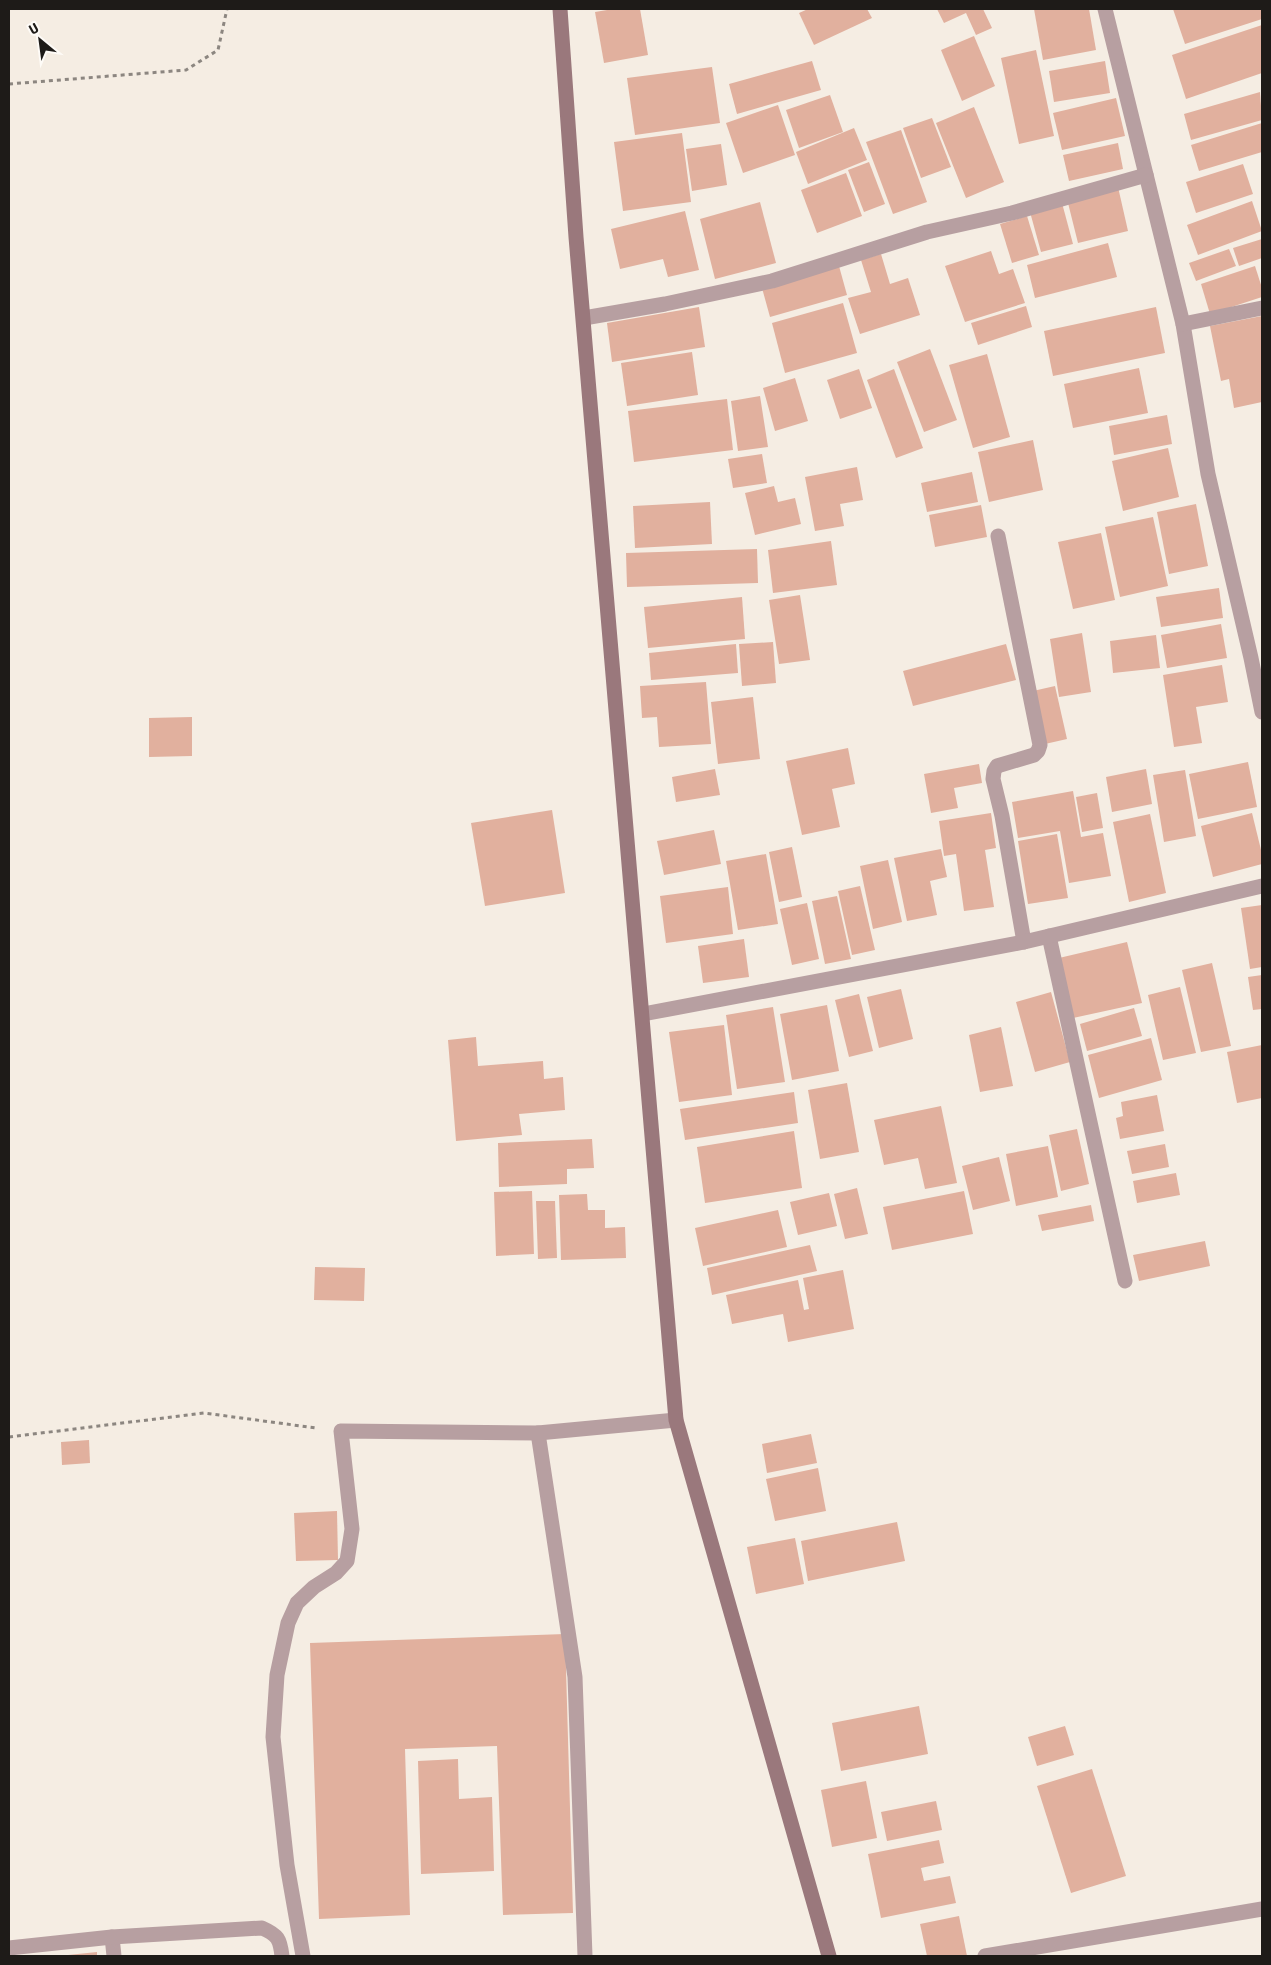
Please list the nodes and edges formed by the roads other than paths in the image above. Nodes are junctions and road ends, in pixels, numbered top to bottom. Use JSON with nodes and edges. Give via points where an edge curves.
{"nodes":[{"id":1,"x":560,"y":9,"type":"edge"},
{"id":2,"x":1105,"y":9,"type":"edge"},
{"id":3,"x":1146,"y":175,"type":"junction"},
{"id":4,"x":1262,"y":308,"type":"edge"},
{"id":5,"x":584,"y":318,"type":"junction"},
{"id":6,"x":1183,"y":324,"type":"junction"},
{"id":7,"x":998,"y":536,"type":"dead end"},
{"id":8,"x":1262,"y":712,"type":"edge"},
{"id":9,"x":1262,"y":886,"type":"edge"},
{"id":10,"x":1049,"y":936,"type":"junction"},
{"id":11,"x":1024,"y":942,"type":"junction"},
{"id":12,"x":643,"y":1014,"type":"junction"},
{"id":13,"x":1125,"y":1281,"type":"dead end"},
{"id":14,"x":676,"y":1420,"type":"junction"},
{"id":15,"x":538,"y":1433,"type":"junction"},
{"id":16,"x":1262,"y":1909,"type":"edge"},
{"id":17,"x":112,"y":1937,"type":"junction"},
{"id":18,"x":9,"y":1948,"type":"edge"},
{"id":19,"x":114,"y":1956,"type":"edge"},
{"id":20,"x":282,"y":1956,"type":"edge"},
{"id":21,"x":303,"y":1956,"type":"edge"},
{"id":22,"x":585,"y":1956,"type":"edge"},
{"id":23,"x":829,"y":1956,"type":"edge"},
{"id":24,"x":986,"y":1956,"type":"edge"}],
"edges":[{"from":1,"to":5,"type":"street"},
{"from":2,"to":3,"type":"street"},
{"from":3,"to":5,"type":"street","via":[[927,232],[772,281]]},
{"from":3,"to":6,"type":"street"},
{"from":4,"to":6,"type":"street"},
{"from":5,"to":12,"type":"street"},
{"from":6,"to":8,"type":"street","via":[[1208,474]]},
{"from":7,"to":11,"type":"street","via":[[1040,745],[1034,754],[994,770]]},
{"from":9,"to":10,"type":"street"},
{"from":10,"to":11,"type":"street"},
{"from":10,"to":13,"type":"street"},
{"from":11,"to":12,"type":"street"},
{"from":12,"to":14,"type":"street"},
{"from":14,"to":15,"type":"street"},
{"from":14,"to":23,"type":"street"},
{"from":15,"to":21,"type":"street","via":[[341,1431],[352,1529],[347,1561],[297,1602],[288,1623],[277,1675],[273,1737],[287,1864]]},
{"from":15,"to":22,"type":"street","via":[[575,1677]]},
{"from":16,"to":24,"type":"street"},
{"from":17,"to":18,"type":"street"},
{"from":17,"to":19,"type":"street"},
{"from":17,"to":20,"type":"street","via":[[262,1928],[275,1934],[281,1944]]}]}
